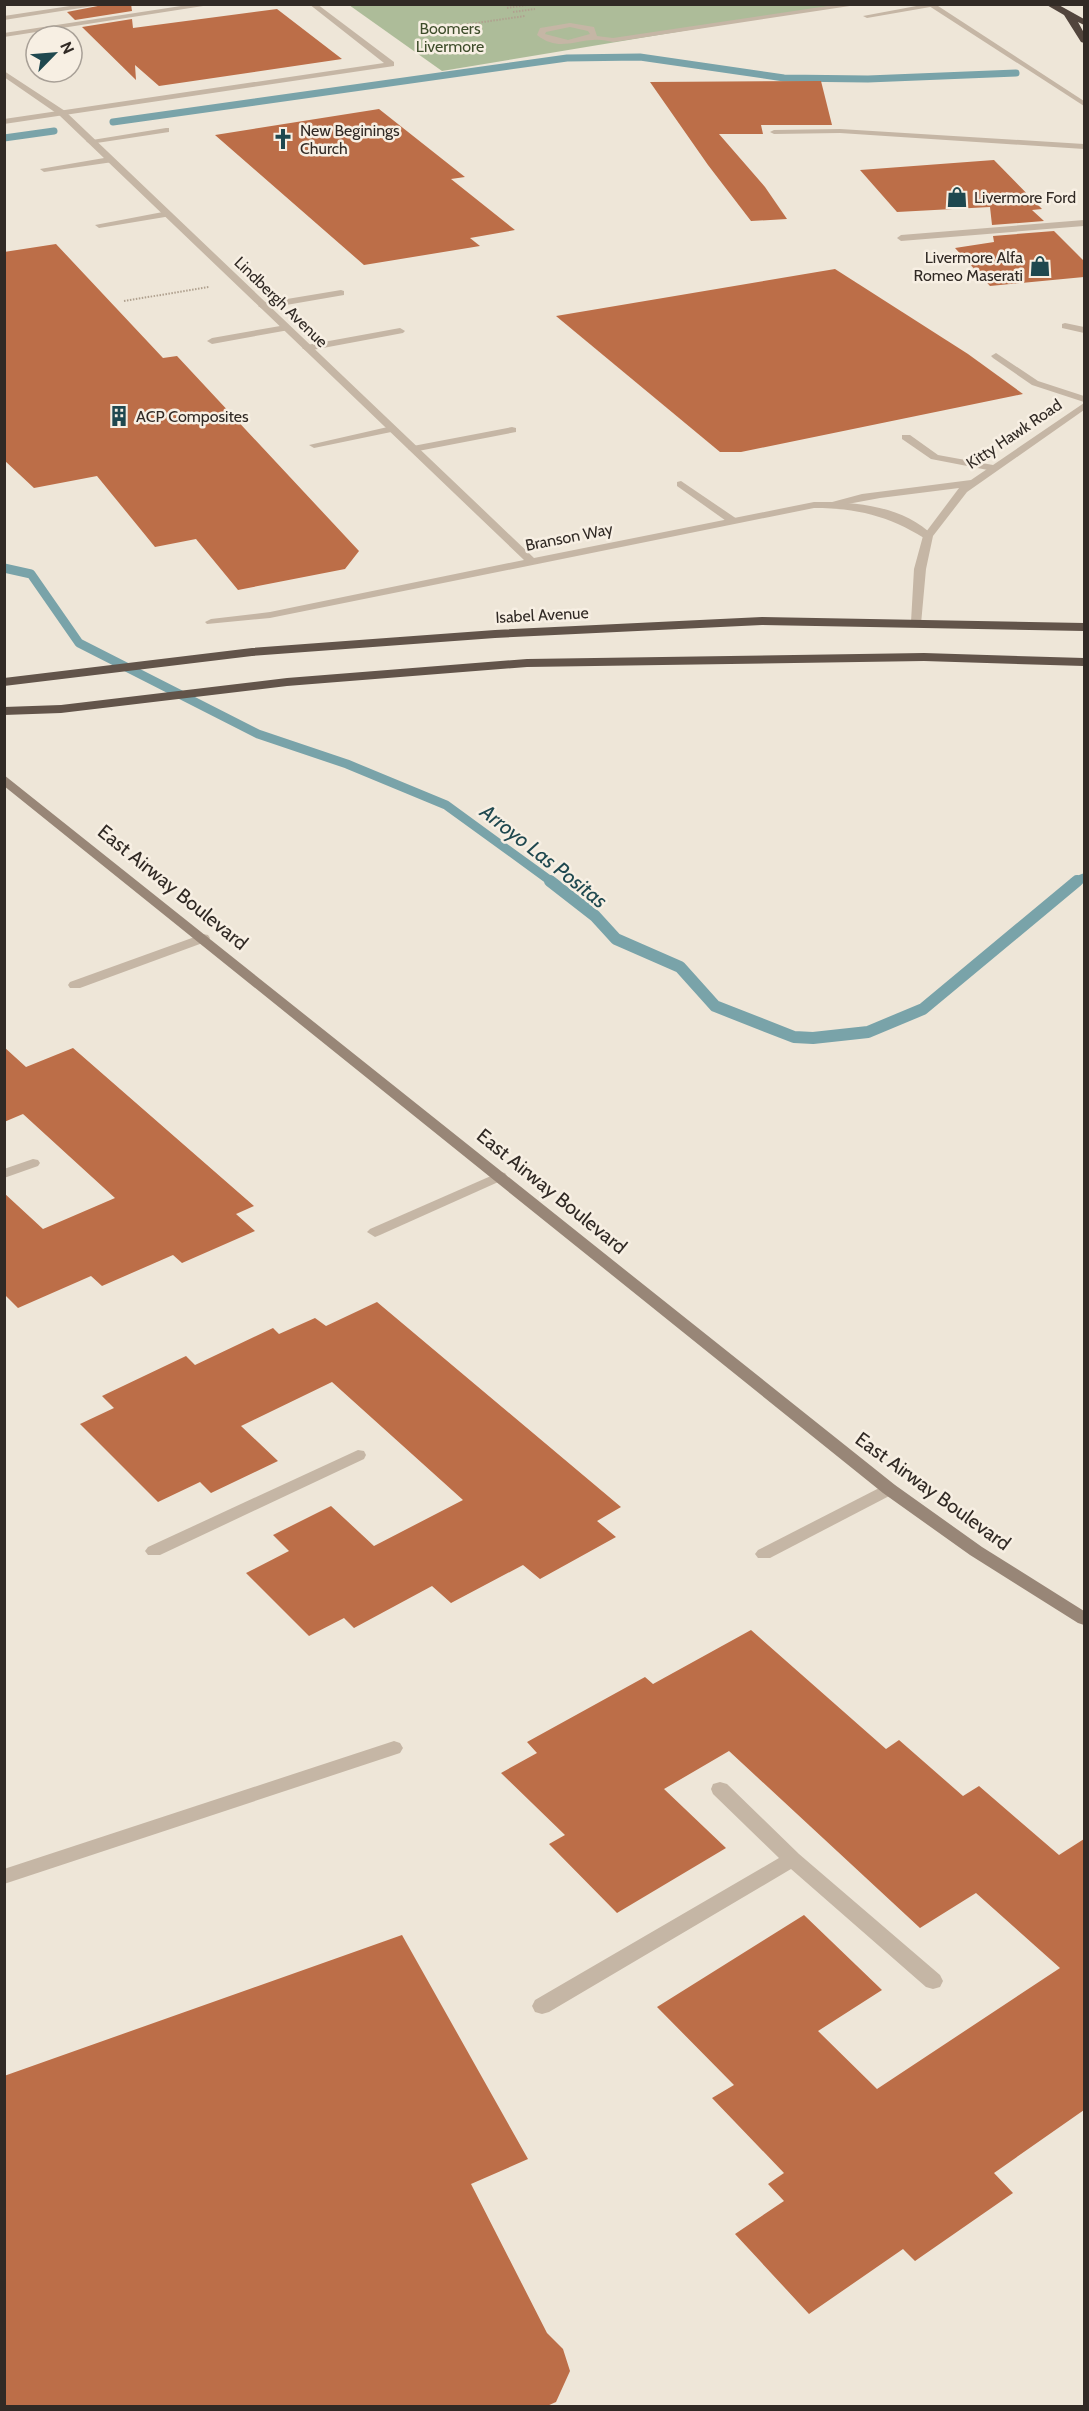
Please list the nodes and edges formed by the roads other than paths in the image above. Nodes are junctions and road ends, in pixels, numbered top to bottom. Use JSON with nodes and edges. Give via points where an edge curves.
{"nodes":[{"id":1,"x":213,"y":4,"type":"edge"},
{"id":2,"x":312,"y":4,"type":"edge"},
{"id":3,"x":797,"y":4,"type":"edge"},
{"id":4,"x":860,"y":4,"type":"edge"},
{"id":5,"x":1049,"y":4,"type":"edge"},
{"id":6,"x":102,"y":5,"type":"edge"},
{"id":7,"x":931,"y":5,"type":"edge"},
{"id":8,"x":1068,"y":14,"type":"junction"},
{"id":9,"x":867,"y":16,"type":"dead end"},
{"id":10,"x":4,"y":18,"type":"edge"},
{"id":11,"x":1084,"y":22,"type":"edge"},
{"id":12,"x":4,"y":28,"type":"edge"},
{"id":13,"x":548,"y":28,"type":"junction"},
{"id":14,"x":530,"y":30,"type":"dead end"},
{"id":15,"x":8,"y":34,"type":"edge"},
{"id":16,"x":592,"y":35,"type":"junction"},
{"id":17,"x":1084,"y":40,"type":"edge"},
{"id":18,"x":572,"y":42,"type":"junction"},
{"id":19,"x":550,"y":44,"type":"dead end"},
{"id":20,"x":4,"y":73,"type":"edge"},
{"id":21,"x":1084,"y":104,"type":"edge"},
{"id":22,"x":62,"y":113,"type":"junction"},
{"id":23,"x":4,"y":122,"type":"edge"},
{"id":24,"x":166,"y":130,"type":"dead end"},
{"id":25,"x":774,"y":132,"type":"dead end"},
{"id":26,"x":90,"y":141,"type":"junction"},
{"id":27,"x":1084,"y":147,"type":"edge"},
{"id":28,"x":110,"y":160,"type":"junction"},
{"id":29,"x":44,"y":170,"type":"dead end"},
{"id":30,"x":168,"y":214,"type":"junction"},
{"id":31,"x":1084,"y":223,"type":"edge"},
{"id":32,"x":99,"y":225,"type":"dead end"},
{"id":33,"x":901,"y":238,"type":"dead end"},
{"id":34,"x":341,"y":293,"type":"dead end"},
{"id":35,"x":263,"y":306,"type":"junction"},
{"id":36,"x":1065,"y":326,"type":"dead end"},
{"id":37,"x":286,"y":328,"type":"junction"},
{"id":38,"x":1084,"y":330,"type":"edge"},
{"id":39,"x":400,"y":331,"type":"dead end"},
{"id":40,"x":212,"y":341,"type":"dead end"},
{"id":41,"x":307,"y":348,"type":"junction"},
{"id":42,"x":996,"y":356,"type":"dead end"},
{"id":43,"x":1084,"y":399,"type":"edge"},
{"id":44,"x":1084,"y":406,"type":"edge"},
{"id":45,"x":392,"y":429,"type":"junction"},
{"id":46,"x":512,"y":430,"type":"dead end"},
{"id":47,"x":906,"y":437,"type":"dead end"},
{"id":48,"x":314,"y":445,"type":"dead end"},
{"id":49,"x":413,"y":449,"type":"junction"},
{"id":50,"x":993,"y":468,"type":"junction"},
{"id":51,"x":971,"y":483,"type":"junction"},
{"id":52,"x":681,"y":484,"type":"dead end"},
{"id":53,"x":826,"y":505,"type":"junction"},
{"id":54,"x":733,"y":521,"type":"junction"},
{"id":55,"x":928,"y":536,"type":"junction"},
{"id":56,"x":531,"y":561,"type":"junction"},
{"id":57,"x":211,"y":622,"type":"dead end"},
{"id":58,"x":917,"y":622,"type":"junction"},
{"id":59,"x":1084,"y":627,"type":"edge"},
{"id":60,"x":1084,"y":662,"type":"edge"},
{"id":61,"x":7,"y":681,"type":"edge"},
{"id":62,"x":4,"y":711,"type":"edge"},
{"id":63,"x":4,"y":779,"type":"edge"},
{"id":64,"x":203,"y":938,"type":"junction"},
{"id":65,"x":75,"y":986,"type":"dead end"},
{"id":66,"x":33,"y":1162,"type":"dead end"},
{"id":67,"x":4,"y":1174,"type":"edge"},
{"id":68,"x":500,"y":1176,"type":"junction"},
{"id":69,"x":375,"y":1232,"type":"dead end"},
{"id":70,"x":358,"y":1455,"type":"dead end"},
{"id":71,"x":889,"y":1489,"type":"junction"},
{"id":72,"x":154,"y":1551,"type":"dead end"},
{"id":73,"x":764,"y":1554,"type":"dead end"},
{"id":74,"x":1084,"y":1619,"type":"edge"},
{"id":75,"x":394,"y":1748,"type":"dead end"},
{"id":76,"x":720,"y":1789,"type":"dead end"},
{"id":77,"x":792,"y":1859,"type":"junction"},
{"id":78,"x":4,"y":1877,"type":"edge"},
{"id":79,"x":933,"y":1981,"type":"dead end"},
{"id":80,"x":542,"y":2006,"type":"dead end"}],
"edges":[{"from":1,"to":15,"type":"street"},
{"from":2,"to":22,"type":"street","via":[[391,64]]},
{"from":3,"to":16,"type":"street"},
{"from":4,"to":16,"type":"street","via":[[613,40]]},
{"from":5,"to":8,"type":"highway"},
{"from":6,"to":10,"type":"street"},
{"from":7,"to":9,"type":"street"},
{"from":7,"to":21,"type":"street"},
{"from":8,"to":11,"type":"highway"},
{"from":8,"to":17,"type":"highway"},
{"from":12,"to":15,"type":"street"},
{"from":13,"to":14,"type":"street"},
{"from":13,"to":16,"type":"street","via":[[579,26]]},
{"from":13,"to":18,"type":"street","via":[[541,32],[544,38]]},
{"from":16,"to":18,"type":"street"},
{"from":18,"to":19,"type":"street"},
{"from":20,"to":22,"type":"street","name":"Lindbergh Avenue"},
{"from":22,"to":23,"type":"street"},
{"from":22,"to":26,"type":"street","name":"Lindbergh Avenue"},
{"from":24,"to":26,"type":"street"},
{"from":25,"to":27,"type":"street","via":[[840,131]]},
{"from":26,"to":28,"type":"street","name":"Lindbergh Avenue"},
{"from":28,"to":29,"type":"street"},
{"from":28,"to":30,"type":"street","name":"Lindbergh Avenue"},
{"from":30,"to":32,"type":"street"},
{"from":30,"to":35,"type":"street","name":"Lindbergh Avenue"},
{"from":31,"to":33,"type":"street"},
{"from":34,"to":35,"type":"street"},
{"from":35,"to":37,"type":"street","name":"Lindbergh Avenue"},
{"from":36,"to":38,"type":"street"},
{"from":37,"to":40,"type":"street"},
{"from":37,"to":41,"type":"street","name":"Lindbergh Avenue"},
{"from":39,"to":41,"type":"street"},
{"from":41,"to":45,"type":"street","name":"Lindbergh Avenue"},
{"from":42,"to":43,"type":"street","via":[[1035,383]]},
{"from":44,"to":50,"type":"street","name":"Kitty Hawk Road"},
{"from":45,"to":48,"type":"street"},
{"from":45,"to":49,"type":"street","name":"Lindbergh Avenue"},
{"from":46,"to":49,"type":"street"},
{"from":47,"to":50,"type":"street","via":[[934,457]]},
{"from":49,"to":56,"type":"street","name":"Lindbergh Avenue"},
{"from":50,"to":51,"type":"street","name":"Kitty Hawk Road"},
{"from":51,"to":53,"type":"street","via":[[877,494]]},
{"from":51,"to":55,"type":"street","name":"Kitty Hawk Road"},
{"from":52,"to":54,"type":"street"},
{"from":53,"to":54,"type":"street","name":"Branson Way"},
{"from":53,"to":55,"type":"street","name":"Branson Way","via":[[868,507],[903,519]]},
{"from":54,"to":56,"type":"street","name":"Branson Way"},
{"from":55,"to":58,"type":"street","name":"Kitty Hawk Road","via":[[920,569]]},
{"from":56,"to":57,"type":"street","name":"Branson Way","via":[[270,615]]},
{"from":58,"to":59,"type":"highway","name":"Isabel Avenue"},
{"from":58,"to":61,"type":"highway","name":"Isabel Avenue","via":[[751,621],[495,634],[252,652]]},
{"from":60,"to":62,"type":"highway","via":[[912,657],[538,662],[287,682],[61,709]]},
{"from":63,"to":64,"type":"main road","name":"East Airway Boulevard"},
{"from":64,"to":65,"type":"street"},
{"from":64,"to":68,"type":"main road","name":"East Airway Boulevard"},
{"from":66,"to":67,"type":"street"},
{"from":68,"to":69,"type":"street"},
{"from":68,"to":71,"type":"main road","name":"East Airway Boulevard"},
{"from":70,"to":72,"type":"street"},
{"from":71,"to":73,"type":"street"},
{"from":71,"to":74,"type":"main road","name":"East Airway Boulevard","via":[[976,1551]]},
{"from":75,"to":78,"type":"street"},
{"from":76,"to":77,"type":"street"},
{"from":77,"to":79,"type":"street"},
{"from":77,"to":80,"type":"street"}]}
